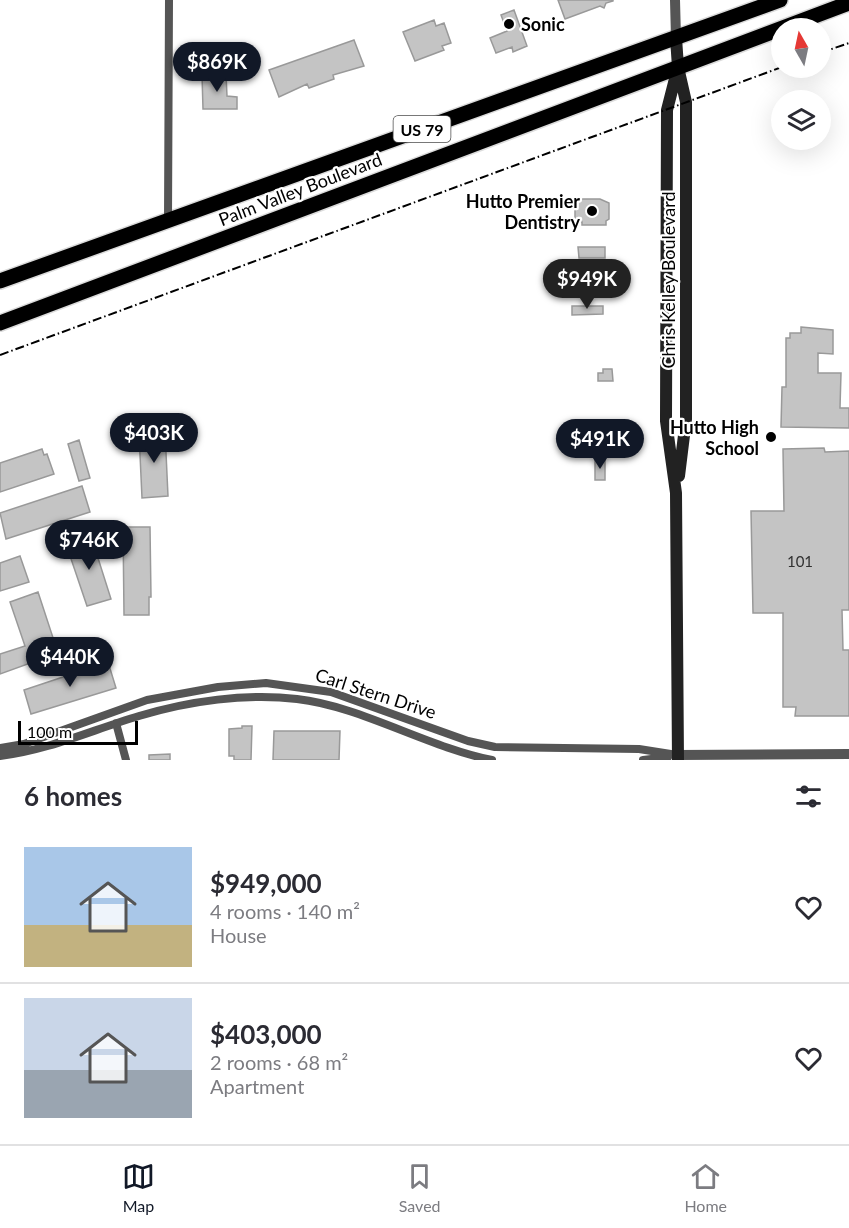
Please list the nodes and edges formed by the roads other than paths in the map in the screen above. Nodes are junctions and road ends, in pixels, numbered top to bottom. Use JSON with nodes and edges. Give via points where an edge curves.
{"nodes":[{"id":1,"x":169,"y":0,"type":"edge"},
{"id":2,"x":675,"y":0,"type":"edge"},
{"id":3,"x":780,"y":0,"type":"edge"},
{"id":4,"x":849,"y":3,"type":"edge"},
{"id":5,"x":676,"y":38,"type":"junction"},
{"id":6,"x":678,"y":67,"type":"junction"},
{"id":7,"x":168,"y":219,"type":"junction"},
{"id":8,"x":0,"y":281,"type":"edge"},
{"id":9,"x":0,"y":322,"type":"edge"},
{"id":10,"x":676,"y":493,"type":"junction"},
{"id":11,"x":116,"y":723,"type":"junction"},
{"id":12,"x":0,"y":748,"type":"edge"},
{"id":13,"x":13,"y":754,"type":"edge"},
{"id":14,"x":849,"y":754,"type":"edge"},
{"id":15,"x":0,"y":756,"type":"edge"},
{"id":16,"x":677,"y":758,"type":"edge"},
{"id":17,"x":126,"y":760,"type":"edge"},
{"id":18,"x":492,"y":760,"type":"edge"},
{"id":19,"x":643,"y":760,"type":"edge"}],
"edges":[{"from":1,"to":7,"type":"street"},
{"from":2,"to":5,"type":"street"},
{"from":3,"to":5,"type":"highway","name":"Palm Valley Boulevard","number":"US 79"},
{"from":4,"to":6,"type":"highway","name":"Palm Valley Boulevard","number":"US 79"},
{"from":5,"to":6,"type":"main road","name":"Chris Kelley Boulevard"},
{"from":5,"to":7,"type":"highway","name":"Palm Valley Boulevard","number":"US 79"},
{"from":6,"to":9,"type":"highway","name":"Palm Valley Boulevard","number":"US 79"},
{"from":6,"to":10,"type":"main road","name":"Chris Kelley Boulevard","via":[[686,102],[686,408]]},
{"from":6,"to":10,"type":"main road","name":"Chris Kelley Boulevard","via":[[667,110],[666,421]]},
{"from":7,"to":8,"type":"highway","name":"Palm Valley Boulevard","number":"US 79"},
{"from":10,"to":16,"type":"main road","name":"Chris Kelley Boulevard"},
{"from":11,"to":13,"type":"street","name":"Carl Stern Drive","via":[[57,745]]},
{"from":11,"to":17,"type":"street"},
{"from":11,"to":18,"type":"street","name":"Carl Stern Drive","via":[[233,698],[300,699]]},
{"from":12,"to":13,"type":"street","name":"Carl Stern Drive"},
{"from":13,"to":15,"type":"street"},
{"from":13,"to":16,"type":"street","name":"Carl Stern Drive","via":[[147,700],[266,683],[331,692],[495,747],[639,749]]},
{"from":14,"to":16,"type":"street","name":"Carl Stern Drive"},
{"from":16,"to":19,"type":"street","name":"Carl Stern Drive"}]}
